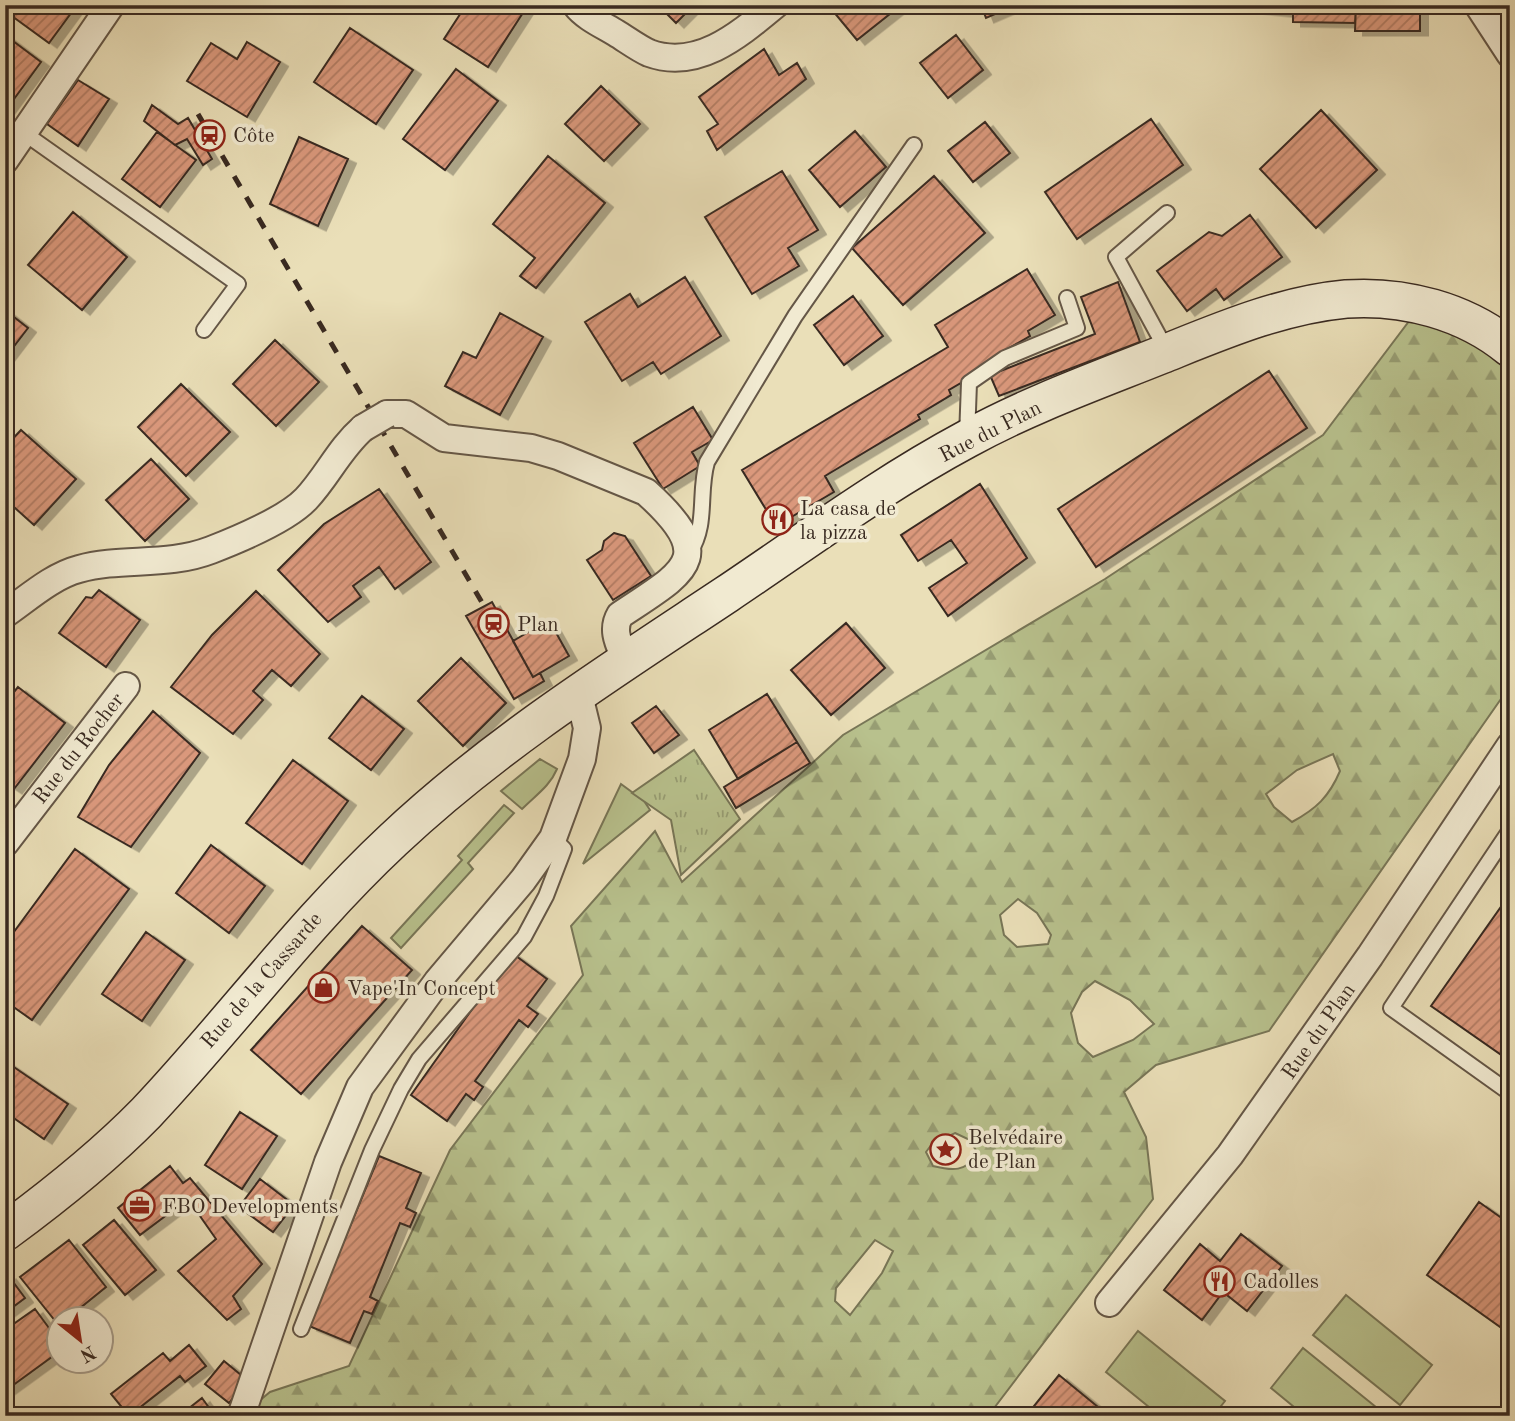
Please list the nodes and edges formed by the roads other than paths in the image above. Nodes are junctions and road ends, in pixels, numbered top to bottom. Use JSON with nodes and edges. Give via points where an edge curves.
{"nodes":[{"id":1,"x":111,"y":5,"type":"edge"},
{"id":2,"x":576,"y":5,"type":"edge"},
{"id":3,"x":775,"y":5,"type":"edge"},
{"id":4,"x":1479,"y":5,"type":"edge"},
{"id":5,"x":1510,"y":54,"type":"edge"},
{"id":6,"x":24,"y":133,"type":"junction"},
{"id":7,"x":914,"y":145,"type":"dead end"},
{"id":8,"x":5,"y":160,"type":"edge"},
{"id":9,"x":1167,"y":213,"type":"dead end"},
{"id":10,"x":1067,"y":298,"type":"dead end"},
{"id":11,"x":204,"y":330,"type":"dead end"},
{"id":12,"x":1510,"y":348,"type":"edge"},
{"id":13,"x":1168,"y":352,"type":"junction"},
{"id":14,"x":967,"y":438,"type":"junction"},
{"id":15,"x":690,"y":552,"type":"junction"},
{"id":16,"x":5,"y":614,"type":"edge"},
{"id":17,"x":625,"y":660,"type":"junction"},
{"id":18,"x":126,"y":686,"type":"dead end"},
{"id":19,"x":578,"y":691,"type":"junction"},
{"id":20,"x":522,"y":732,"type":"joint"},
{"id":21,"x":1510,"y":746,"type":"edge"},
{"id":22,"x":1510,"y":830,"type":"edge"},
{"id":23,"x":554,"y":838,"type":"junction"},
{"id":24,"x":5,"y":843,"type":"edge"},
{"id":25,"x":1510,"y":1093,"type":"edge"},
{"id":26,"x":5,"y":1232,"type":"edge"},
{"id":27,"x":1109,"y":1303,"type":"dead end"},
{"id":28,"x":302,"y":1329,"type":"dead end"},
{"id":29,"x":241,"y":1416,"type":"edge"}],
"edges":[{"from":1,"to":6,"type":"street"},
{"from":2,"to":3,"type":"street","via":[[648,52],[671,58],[716,48]]},
{"from":4,"to":5,"type":"street"},
{"from":6,"to":8,"type":"street"},
{"from":6,"to":11,"type":"lane","via":[[238,284]]},
{"from":7,"to":15,"type":"lane","via":[[795,316],[707,462],[702,478],[702,530]]},
{"from":9,"to":13,"type":"lane","via":[[1116,257]]},
{"from":10,"to":14,"type":"lane","via":[[1077,328],[1005,358],[969,383]]},
{"from":12,"to":13,"type":"main road","name":"Rue du Plan","via":[[1474,324],[1422,304],[1351,299],[1265,316]]},
{"from":13,"to":14,"type":"main road","name":"Rue du Plan"},
{"from":14,"to":17,"type":"main road","name":"Rue du Plan"},
{"from":15,"to":16,"type":"street","bridge":true,"via":[[686,539],[658,503],[631,486],[531,448],[444,438],[406,414],[387,414],[363,428],[340,452],[303,503],[266,524],[182,560],[78,569]]},
{"from":15,"to":17,"type":"street","via":[[678,575],[616,621]]},
{"from":17,"to":19,"type":"main road","name":"Rue du Plan"},
{"from":18,"to":24,"type":"street","name":"Rue du Rocher"},
{"from":19,"to":20,"type":"main road","name":"Rue du Plan"},
{"from":19,"to":23,"type":"street","via":[[587,728],[582,759]]},
{"from":20,"to":26,"type":"main road","name":"Rue de la Cassarde","via":[[395,838],[326,906],[145,1114],[72,1181]]},
{"from":21,"to":27,"type":"street","name":"Rue du Plan","via":[[1230,1155]]},
{"from":22,"to":25,"type":"lane","via":[[1391,1008]]},
{"from":23,"to":28,"type":"lane","via":[[564,849],[524,937],[419,1059],[389,1112]]},
{"from":23,"to":29,"type":"street","via":[[437,982],[360,1087],[328,1162]]}]}
